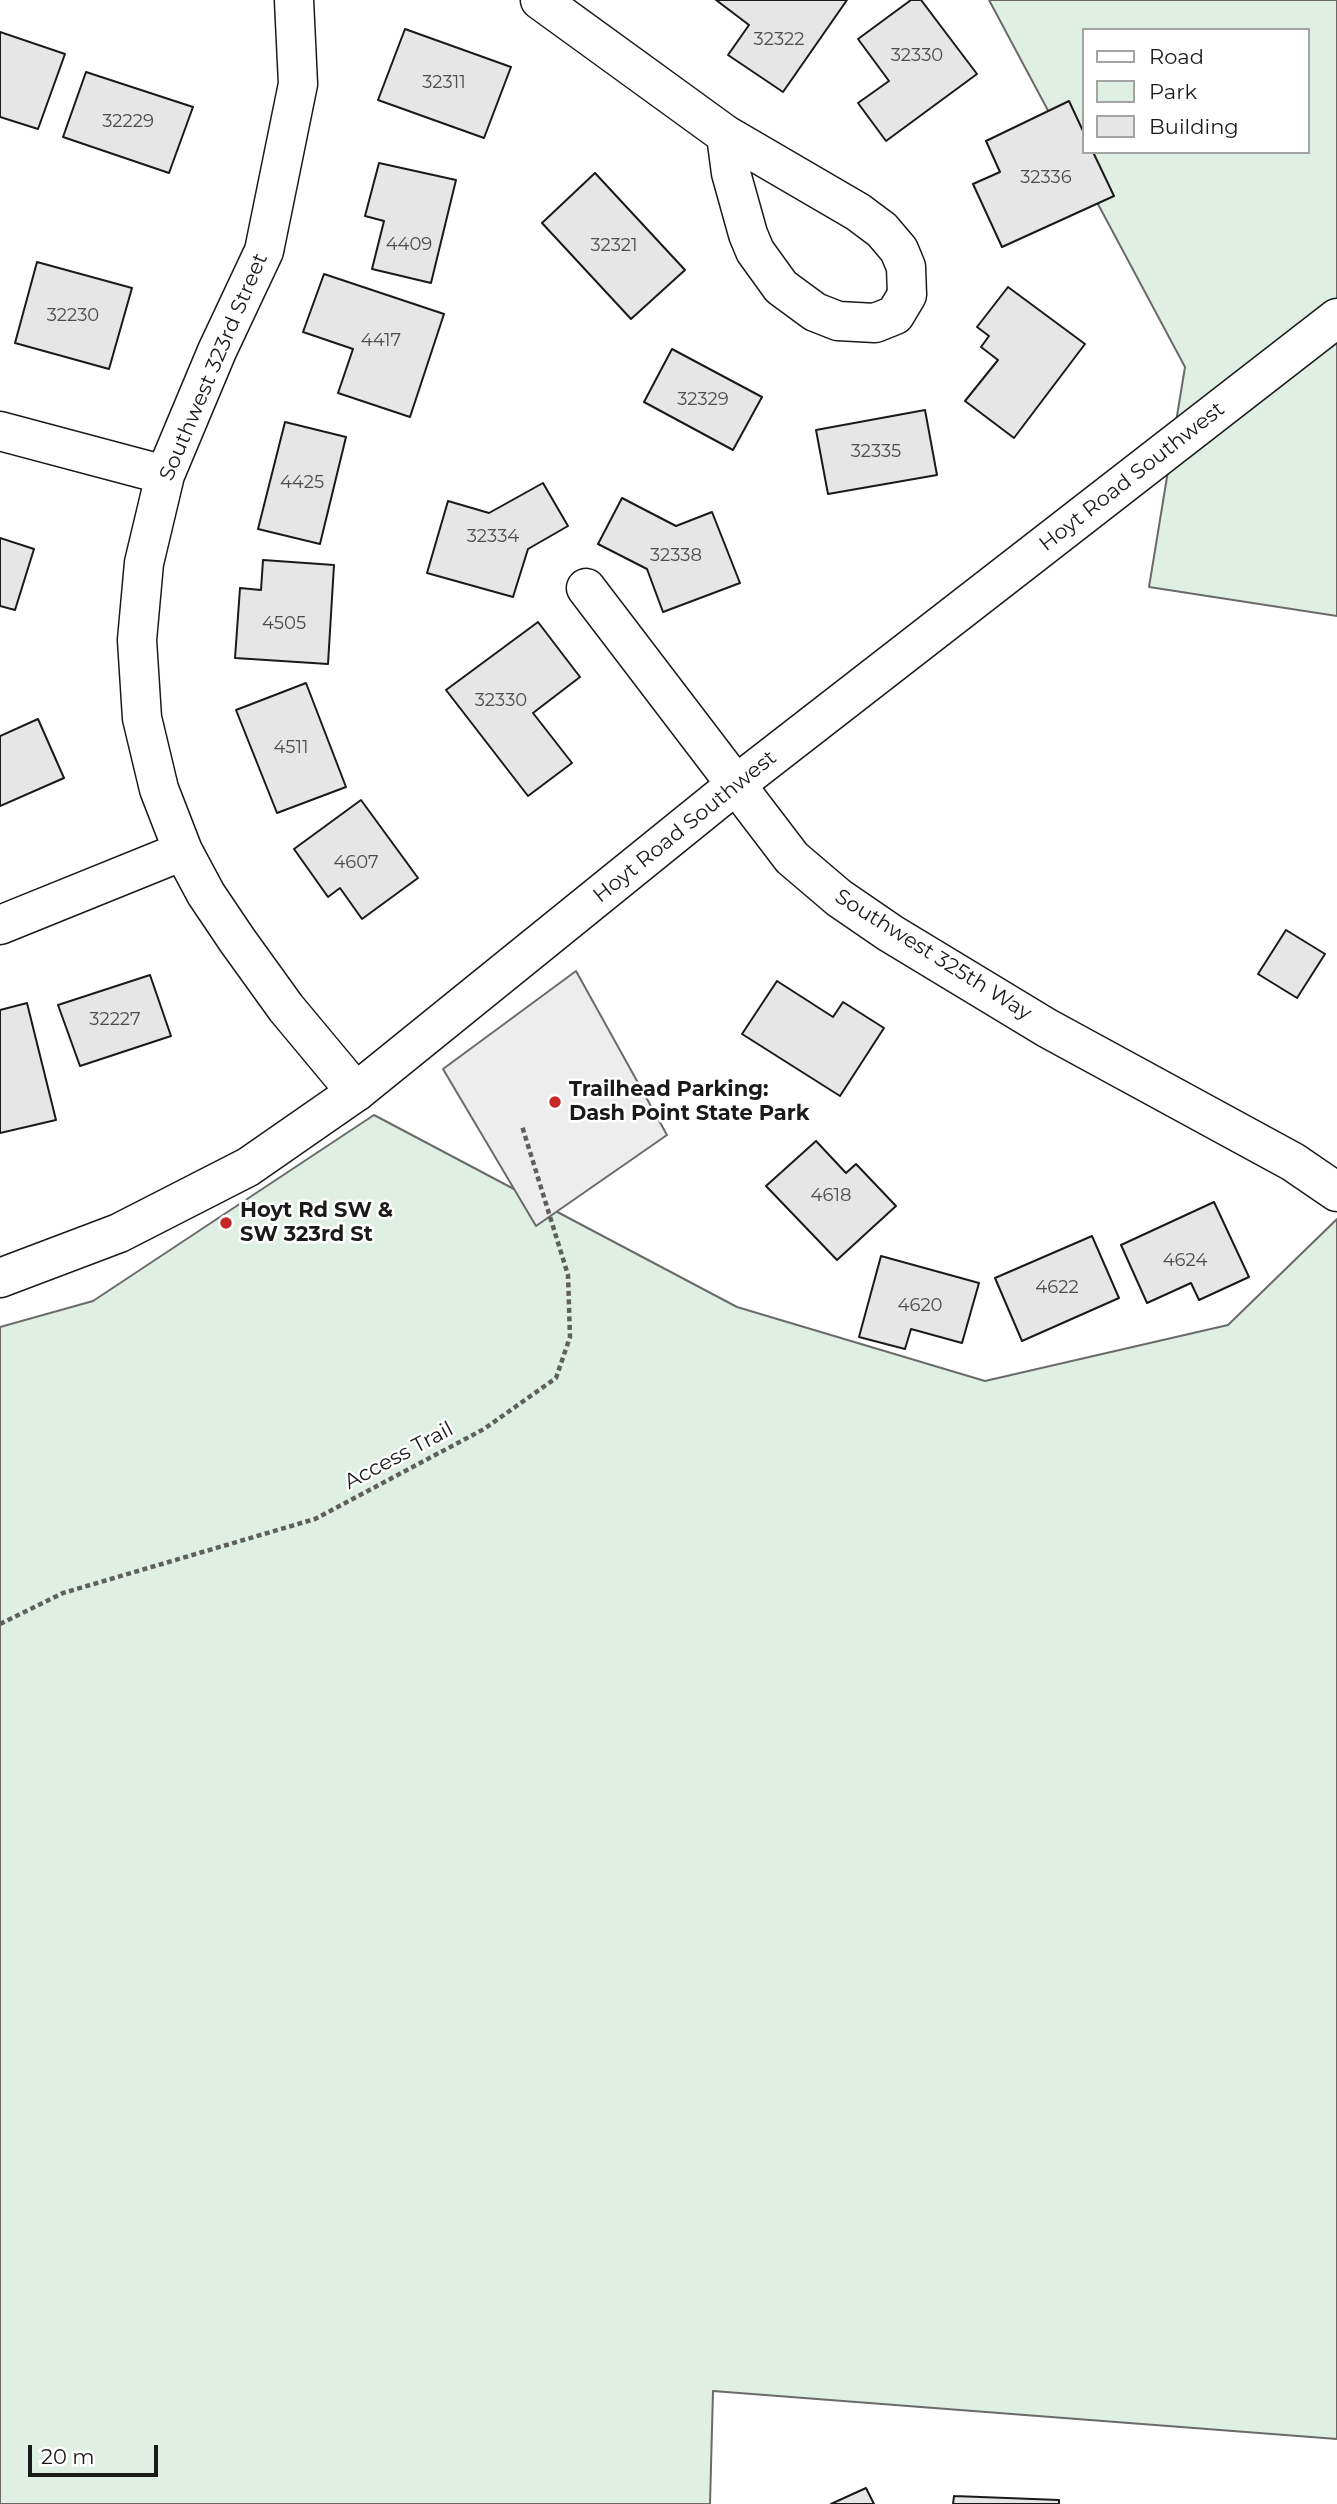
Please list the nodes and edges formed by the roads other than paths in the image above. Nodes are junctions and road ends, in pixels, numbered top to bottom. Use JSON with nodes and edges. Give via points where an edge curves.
{"nodes":[{"id":1,"x":294,"y":0,"type":"edge"},
{"id":2,"x":540,"y":0,"type":"edge"},
{"id":3,"x":726,"y":135,"type":"junction"},
{"id":4,"x":1337,"y":318,"type":"edge"},
{"id":5,"x":0,"y":430,"type":"edge"},
{"id":6,"x":165,"y":475,"type":"junction"},
{"id":7,"x":586,"y":588,"type":"dead end"},
{"id":8,"x":737,"y":783,"type":"junction"},
{"id":9,"x":183,"y":851,"type":"junction"},
{"id":10,"x":0,"y":925,"type":"edge"},
{"id":11,"x":356,"y":1092,"type":"junction"},
{"id":12,"x":1337,"y":1192,"type":"edge"},
{"id":13,"x":0,"y":1278,"type":"edge"}],
"edges":[{"from":1,"to":6,"type":"street","name":"Southwest 323rd Street","via":[[298,84],[264,251]]},
{"from":2,"to":3,"type":"street"},
{"from":3,"to":3,"type":"street","via":[[748,234],[781,287],[815,313],[838,321],[875,323],[895,315],[907,295],[906,267],[900,250],[882,230]]},
{"from":4,"to":8,"type":"street","name":"Hoyt Road Southwest"},
{"from":5,"to":6,"type":"street"},
{"from":6,"to":9,"type":"street","name":"Southwest 323rd Street","via":[[144,563],[137,639],[142,718],[159,789]]},
{"from":7,"to":8,"type":"street","name":"Southwest 325th Way"},
{"from":8,"to":11,"type":"street","name":"Hoyt Road Southwest"},
{"from":8,"to":12,"type":"street","name":"Southwest 325th Way","via":[[792,858],[890,933],[1047,1028],[1293,1162]]},
{"from":9,"to":10,"type":"street"},
{"from":9,"to":11,"type":"street","name":"Southwest 323rd Street","via":[[236,940]]},
{"from":11,"to":13,"type":"street","name":"Hoyt Road Southwest","via":[[248,1167],[119,1233]]}]}
